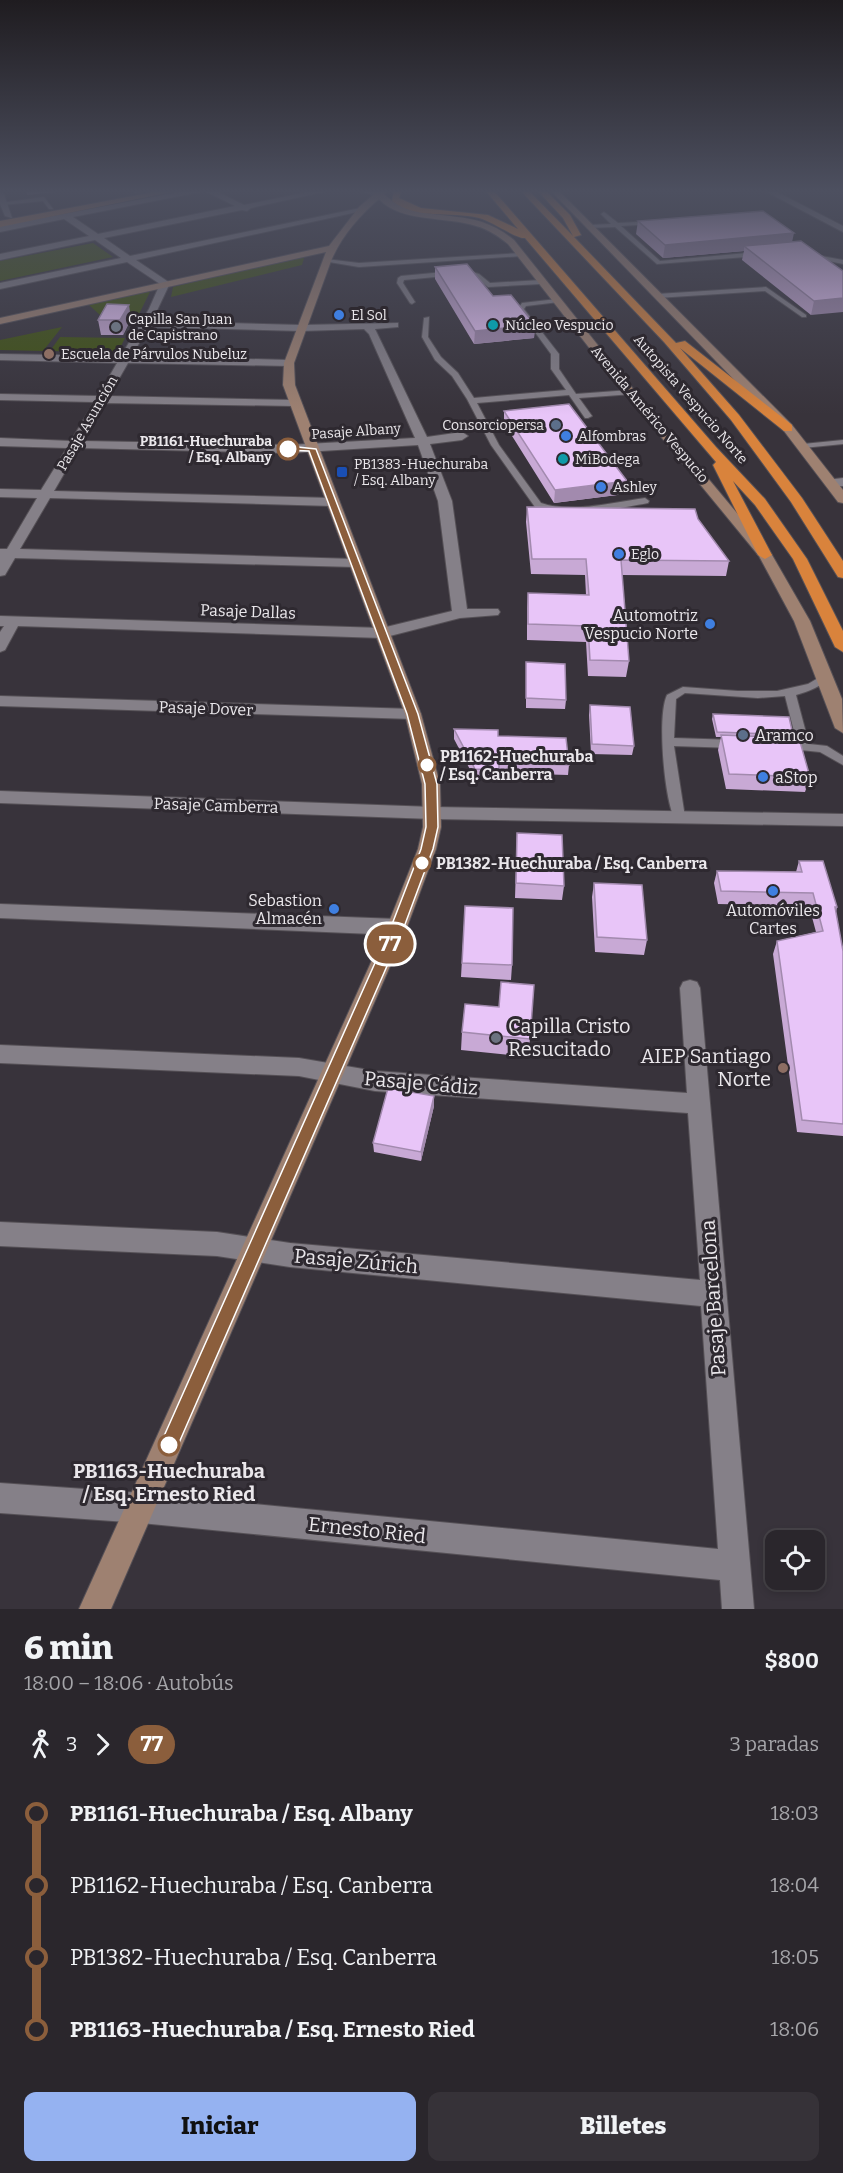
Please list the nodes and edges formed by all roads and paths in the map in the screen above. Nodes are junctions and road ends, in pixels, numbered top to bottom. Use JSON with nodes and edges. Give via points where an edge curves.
{"nodes":[{"id":1,"x":99,"y":265,"type":"edge"},
{"id":2,"x":137,"y":265,"type":"edge"},
{"id":3,"x":250,"y":265,"type":"edge"},
{"id":4,"x":324,"y":265,"type":"edge"},
{"id":5,"x":528,"y":265,"type":"edge"},
{"id":6,"x":554,"y":265,"type":"edge"},
{"id":7,"x":596,"y":265,"type":"edge"},
{"id":8,"x":627,"y":265,"type":"edge"},
{"id":9,"x":541,"y":282,"type":"junction"},
{"id":10,"x":165,"y":283,"type":"junction"},
{"id":11,"x":0,"y":286,"type":"edge"},
{"id":12,"x":657,"y":296,"type":"junction"},
{"id":13,"x":557,"y":301,"type":"junction"},
{"id":14,"x":412,"y":302,"type":"dead end"},
{"id":15,"x":638,"y":308,"type":"junction"},
{"id":16,"x":804,"y":316,"type":"dead end"},
{"id":17,"x":427,"y":318,"type":"dead end"},
{"id":18,"x":0,"y":321,"type":"edge"},
{"id":19,"x":145,"y":324,"type":"junction"},
{"id":20,"x":394,"y":325,"type":"dead end"},
{"id":21,"x":301,"y":327,"type":"junction"},
{"id":22,"x":368,"y":327,"type":"junction"},
{"id":23,"x":0,"y":357,"type":"edge"},
{"id":24,"x":124,"y":359,"type":"junction"},
{"id":25,"x":289,"y":363,"type":"junction"},
{"id":26,"x":620,"y":380,"type":"junction"},
{"id":27,"x":572,"y":392,"type":"junction"},
{"id":28,"x":630,"y":392,"type":"junction"},
{"id":29,"x":0,"y":397,"type":"edge"},
{"id":30,"x":101,"y":399,"type":"junction"},
{"id":31,"x":472,"y":400,"type":"junction"},
{"id":32,"x":294,"y":403,"type":"junction"},
{"id":33,"x":588,"y":416,"type":"dead end"},
{"id":34,"x":788,"y":428,"type":"junction"},
{"id":35,"x":462,"y":436,"type":"dead end"},
{"id":36,"x":0,"y":442,"type":"edge"},
{"id":37,"x":423,"y":442,"type":"junction"},
{"id":38,"x":843,"y":442,"type":"edge"},
{"id":39,"x":75,"y":444,"type":"junction"},
{"id":40,"x":803,"y":446,"type":"junction"},
{"id":41,"x":312,"y":449,"type":"junction"},
{"id":42,"x":712,"y":450,"type":"junction"},
{"id":43,"x":837,"y":482,"type":"edge"},
{"id":44,"x":0,"y":493,"type":"edge"},
{"id":45,"x":45,"y":494,"type":"junction"},
{"id":46,"x":843,"y":499,"type":"edge"},
{"id":47,"x":645,"y":501,"type":"dead end"},
{"id":48,"x":332,"y":502,"type":"junction"},
{"id":49,"x":5,"y":553,"type":"edge"},
{"id":50,"x":765,"y":555,"type":"junction"},
{"id":51,"x":355,"y":563,"type":"junction"},
{"id":52,"x":0,"y":572,"type":"edge"},
{"id":53,"x":843,"y":574,"type":"edge"},
{"id":54,"x":493,"y":612,"type":"dead end"},
{"id":55,"x":460,"y":614,"type":"junction"},
{"id":56,"x":7,"y":622,"type":"edge"},
{"id":57,"x":382,"y":633,"type":"junction"},
{"id":58,"x":0,"y":647,"type":"edge"},
{"id":59,"x":843,"y":647,"type":"edge"},
{"id":60,"x":825,"y":676,"type":"junction"},
{"id":61,"x":790,"y":694,"type":"junction"},
{"id":62,"x":0,"y":701,"type":"edge"},
{"id":63,"x":412,"y":714,"type":"junction"},
{"id":64,"x":843,"y":729,"type":"edge"},
{"id":65,"x":670,"y":742,"type":"junction"},
{"id":66,"x":748,"y":744,"type":"edge"},
{"id":67,"x":771,"y":745,"type":"edge"},
{"id":68,"x":804,"y":746,"type":"junction"},
{"id":69,"x":843,"y":761,"type":"edge"},
{"id":70,"x":0,"y":796,"type":"edge"},
{"id":71,"x":433,"y":813,"type":"junction"},
{"id":72,"x":679,"y":817,"type":"junction"},
{"id":73,"x":843,"y":820,"type":"edge"},
{"id":74,"x":0,"y":911,"type":"edge"},
{"id":75,"x":398,"y":927,"type":"junction"},
{"id":76,"x":690,"y":988,"type":"dead end"},
{"id":77,"x":0,"y":1054,"type":"edge"},
{"id":78,"x":333,"y":1073,"type":"junction"},
{"id":79,"x":698,"y":1104,"type":"junction"},
{"id":80,"x":0,"y":1234,"type":"edge"},
{"id":81,"x":256,"y":1250,"type":"junction"},
{"id":82,"x":713,"y":1294,"type":"junction"},
{"id":83,"x":0,"y":1498,"type":"edge"},
{"id":84,"x":141,"y":1508,"type":"junction"},
{"id":85,"x":734,"y":1566,"type":"junction"},
{"id":86,"x":96,"y":1609,"type":"edge"},
{"id":87,"x":738,"y":1609,"type":"edge"}],
"edges":[{"from":1,"to":11,"type":"street"},
{"from":2,"to":10,"type":"street"},
{"from":3,"to":10,"type":"street"},
{"from":4,"to":21,"type":"street"},
{"from":5,"to":9,"type":"street","name":"Avenida Américo Vespucio"},
{"from":6,"to":42,"type":"highway","name":"Autopista Vespucio Norte"},
{"from":7,"to":15,"type":"highway","name":"Autopista Vespucio Norte"},
{"from":8,"to":12,"type":"street"},
{"from":9,"to":13,"type":"street","name":"Avenida Américo Vespucio"},
{"from":9,"to":14,"type":"lane","via":[[488,285],[477,275],[466,272],[401,278]]},
{"from":10,"to":18,"type":"street"},
{"from":10,"to":19,"type":"street","name":"Pasaje Asunción"},
{"from":12,"to":16,"type":"lane","via":[[766,289]]},
{"from":12,"to":34,"type":"street"},
{"from":13,"to":26,"type":"street","name":"Avenida Américo Vespucio"},
{"from":13,"to":27,"type":"lane","via":[[524,304],[521,309],[555,354],[553,365]]},
{"from":15,"to":34,"type":"highway"},
{"from":15,"to":53,"type":"highway","name":"Autopista Vespucio Norte","via":[[768,458]]},
{"from":17,"to":31,"type":"lane","via":[[425,337]]},
{"from":19,"to":21,"type":"street"},
{"from":19,"to":24,"type":"street","name":"Pasaje Asunción"},
{"from":20,"to":22,"type":"street"},
{"from":21,"to":22,"type":"street"},
{"from":21,"to":25,"type":"street"},
{"from":22,"to":37,"type":"street"},
{"from":23,"to":24,"type":"street"},
{"from":24,"to":25,"type":"street"},
{"from":24,"to":30,"type":"street","name":"Pasaje Asunción"},
{"from":25,"to":32,"type":"street"},
{"from":26,"to":27,"type":"lane"},
{"from":26,"to":28,"type":"street","name":"Avenida Américo Vespucio"},
{"from":27,"to":28,"type":"lane"},
{"from":27,"to":31,"type":"lane"},
{"from":27,"to":33,"type":"lane"},
{"from":28,"to":50,"type":"street","name":"Avenida Américo Vespucio"},
{"from":29,"to":30,"type":"street"},
{"from":30,"to":32,"type":"street"},
{"from":30,"to":39,"type":"street","name":"Pasaje Asunción"},
{"from":31,"to":47,"type":"lane","via":[[495,445],[542,508]]},
{"from":32,"to":41,"type":"street"},
{"from":34,"to":40,"type":"street"},
{"from":35,"to":37,"type":"street","name":"Pasaje Albany"},
{"from":36,"to":39,"type":"street","name":"Pasaje Albany"},
{"from":37,"to":41,"type":"street","name":"Pasaje Albany"},
{"from":37,"to":55,"type":"street","via":[[445,501]]},
{"from":38,"to":40,"type":"lane"},
{"from":39,"to":41,"type":"street","name":"Pasaje Albany"},
{"from":39,"to":45,"type":"street","name":"Pasaje Asunción"},
{"from":40,"to":43,"type":"street"},
{"from":41,"to":48,"type":"street"},
{"from":42,"to":50,"type":"highway"},
{"from":42,"to":59,"type":"highway","name":"Autopista Vespucio Norte","via":[[760,502],[800,559]]},
{"from":43,"to":46,"type":"street"},
{"from":44,"to":45,"type":"street"},
{"from":45,"to":48,"type":"street"},
{"from":45,"to":49,"type":"street","name":"Pasaje Asunción"},
{"from":48,"to":51,"type":"street"},
{"from":49,"to":51,"type":"street"},
{"from":49,"to":52,"type":"street","name":"Pasaje Asunción"},
{"from":50,"to":60,"type":"street","name":"Avenida Américo Vespucio","via":[[802,621]]},
{"from":51,"to":57,"type":"street"},
{"from":54,"to":55,"type":"street","name":"Pasaje Dallas"},
{"from":55,"to":57,"type":"street","name":"Pasaje Dallas"},
{"from":56,"to":57,"type":"street","name":"Pasaje Dallas"},
{"from":56,"to":58,"type":"street"},
{"from":57,"to":63,"type":"street"},
{"from":60,"to":61,"type":"lane"},
{"from":60,"to":64,"type":"street","name":"Avenida Américo Vespucio"},
{"from":61,"to":65,"type":"lane","via":[[683,690],[669,702]]},
{"from":61,"to":68,"type":"lane"},
{"from":62,"to":63,"type":"street","name":"Pasaje Dover"},
{"from":63,"to":71,"type":"street","via":[[431,784]]},
{"from":65,"to":66,"type":"lane"},
{"from":65,"to":72,"type":"lane"},
{"from":67,"to":68,"type":"lane"},
{"from":68,"to":69,"type":"lane","via":[[823,749]]},
{"from":70,"to":71,"type":"street","name":"Pasaje Camberra"},
{"from":71,"to":72,"type":"street","name":"Pasaje Camberra"},
{"from":71,"to":75,"type":"street","via":[[427,849]]},
{"from":72,"to":73,"type":"street","name":"Pasaje Camberra"},
{"from":74,"to":75,"type":"street"},
{"from":75,"to":78,"type":"street"},
{"from":76,"to":79,"type":"street","name":"Pasaje Barcelona"},
{"from":77,"to":78,"type":"street","name":"Pasaje Cádiz","via":[[299,1067]]},
{"from":78,"to":79,"type":"street","name":"Pasaje Cádiz","via":[[375,1081]]},
{"from":78,"to":81,"type":"street"},
{"from":79,"to":82,"type":"street","name":"Pasaje Barcelona"},
{"from":80,"to":81,"type":"street","name":"Pasaje Zúrich","via":[[217,1244]]},
{"from":81,"to":82,"type":"street","name":"Pasaje Zúrich"},
{"from":81,"to":84,"type":"street"},
{"from":82,"to":85,"type":"street","name":"Pasaje Barcelona"},
{"from":83,"to":84,"type":"street","name":"Ernesto Ried"},
{"from":84,"to":85,"type":"street","name":"Ernesto Ried"},
{"from":84,"to":86,"type":"street"},
{"from":85,"to":87,"type":"street","name":"Pasaje Barcelona"}]}
